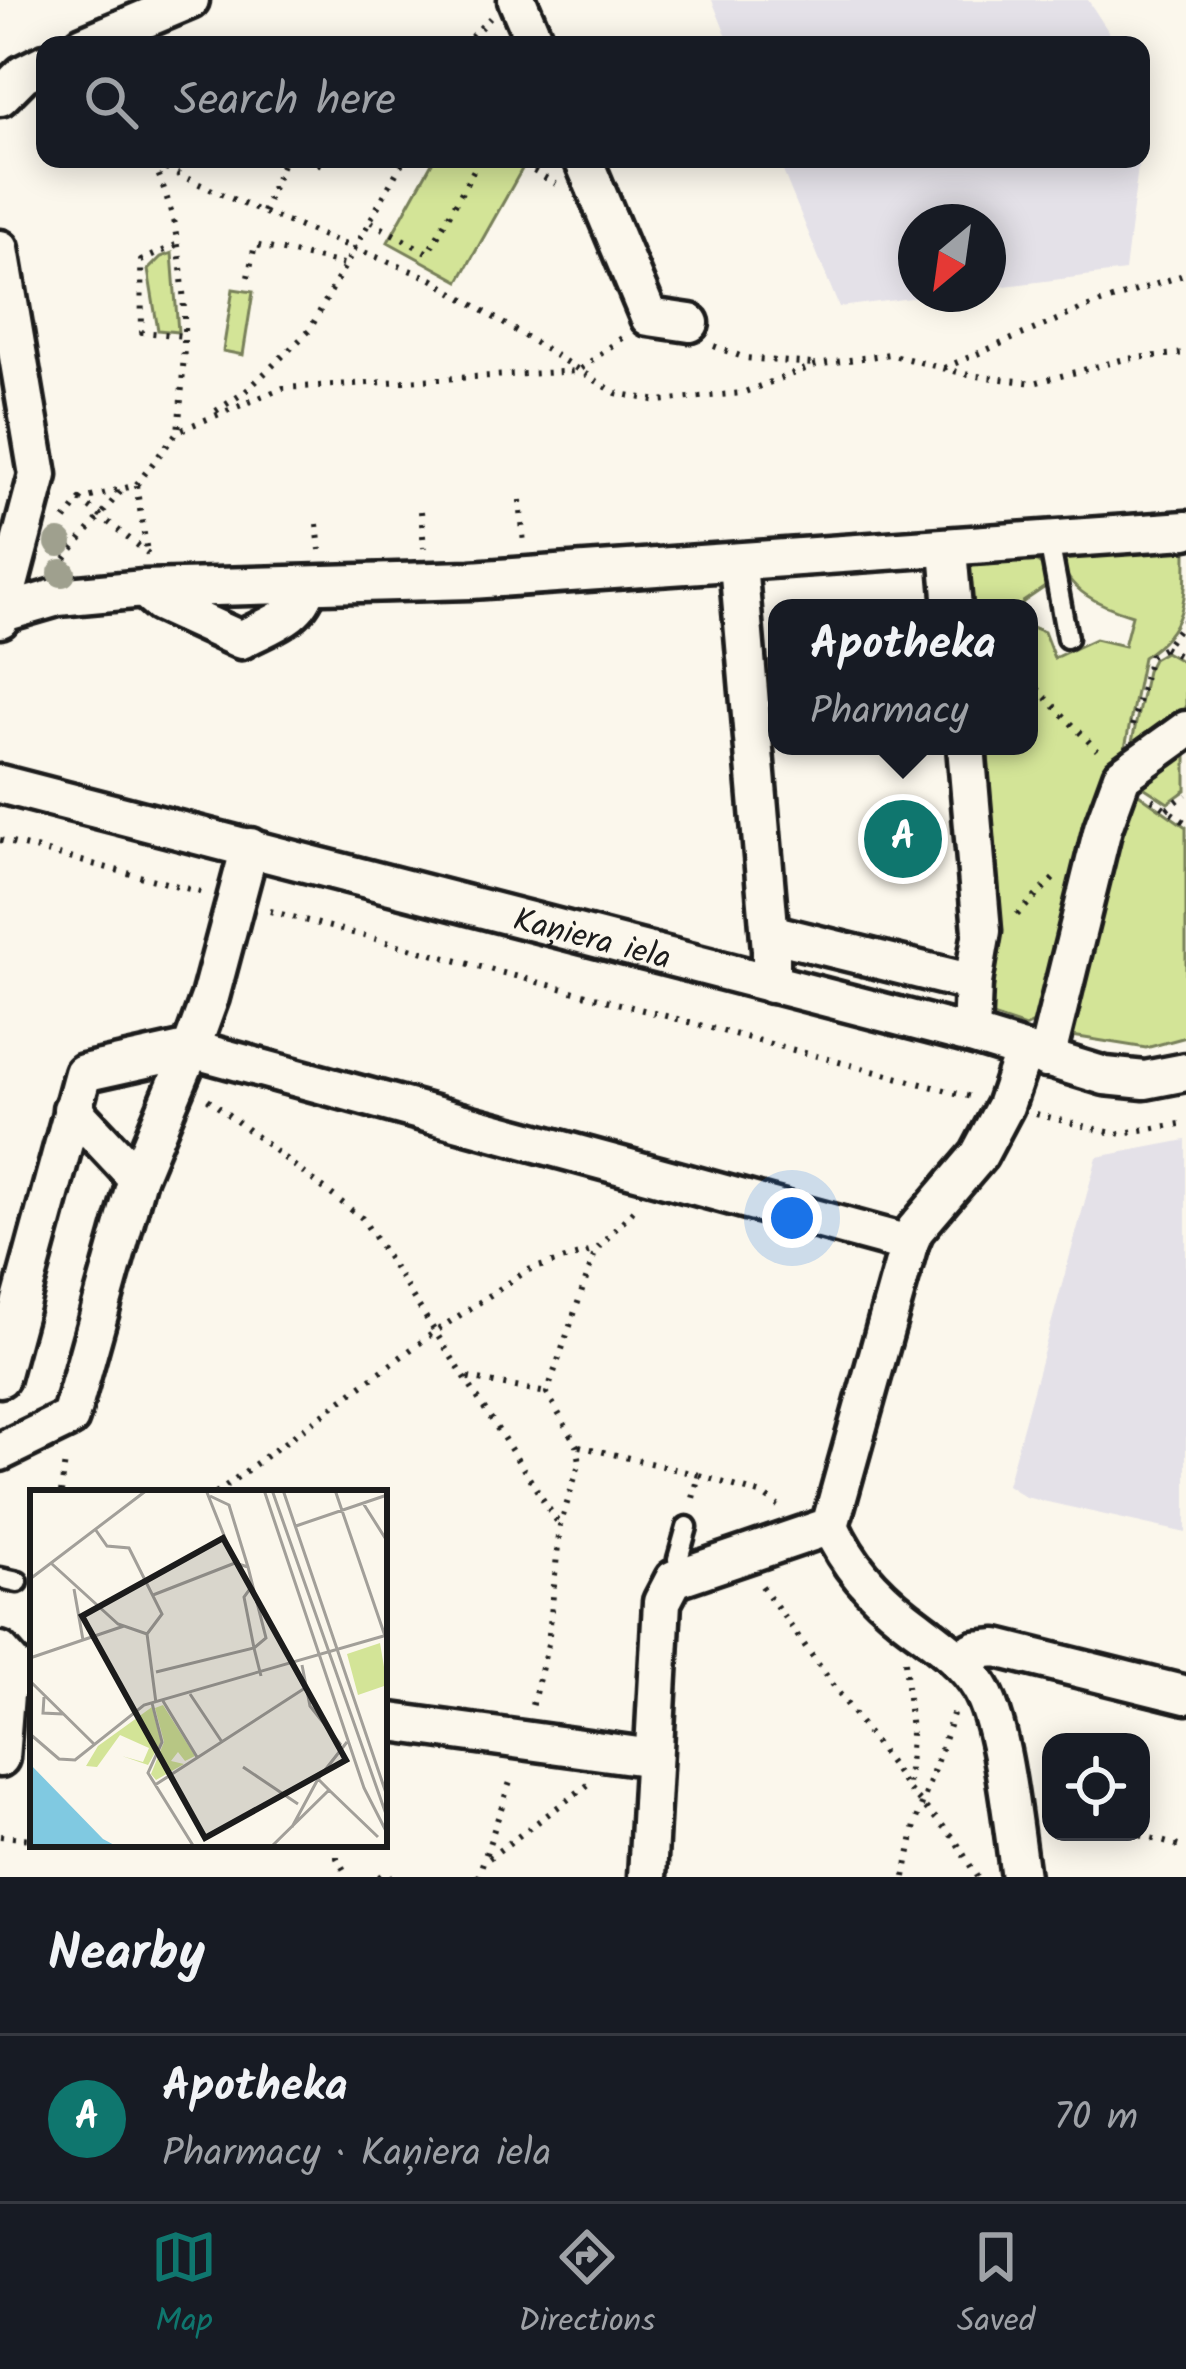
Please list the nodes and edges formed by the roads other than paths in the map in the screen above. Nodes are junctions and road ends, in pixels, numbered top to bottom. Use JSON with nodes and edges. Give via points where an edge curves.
{"nodes":[{"id":1,"x":190,"y":0,"type":"edge"},
{"id":2,"x":517,"y":0,"type":"edge"},
{"id":3,"x":104,"y":36,"type":"edge"},
{"id":4,"x":532,"y":36,"type":"edge"},
{"id":5,"x":36,"y":68,"type":"edge"},
{"id":6,"x":0,"y":97,"type":"edge"},
{"id":7,"x":587,"y":168,"type":"edge"},
{"id":8,"x":0,"y":249,"type":"edge"},
{"id":9,"x":690,"y":323,"type":"road end"},
{"id":10,"x":1186,"y":530,"type":"edge"},
{"id":11,"x":1049,"y":541,"type":"junction"},
{"id":12,"x":948,"y":550,"type":"junction"},
{"id":13,"x":737,"y":563,"type":"junction"},
{"id":14,"x":145,"y":571,"type":"junction"},
{"id":15,"x":308,"y":585,"type":"junction"},
{"id":16,"x":952,"y":599,"type":"edge"},
{"id":17,"x":1,"y":616,"type":"edge"},
{"id":18,"x":1067,"y":638,"type":"dead end"},
{"id":19,"x":1186,"y":730,"type":"edge"},
{"id":20,"x":967,"y":755,"type":"edge"},
{"id":21,"x":0,"y":784,"type":"edge"},
{"id":22,"x":250,"y":848,"type":"junction"},
{"id":23,"x":770,"y":933,"type":"junction"},
{"id":24,"x":771,"y":983,"type":"junction"},
{"id":25,"x":973,"y":983,"type":"junction"},
{"id":26,"x":971,"y":1035,"type":"junction"},
{"id":27,"x":1035,"y":1055,"type":"junction"},
{"id":28,"x":184,"y":1062,"type":"junction"},
{"id":29,"x":1186,"y":1072,"type":"edge"},
{"id":30,"x":72,"y":1108,"type":"junction"},
{"id":31,"x":136,"y":1178,"type":"junction"},
{"id":32,"x":909,"y":1244,"type":"junction"},
{"id":33,"x":0,"y":1378,"type":"edge"},
{"id":34,"x":0,"y":1453,"type":"edge"},
{"id":35,"x":830,"y":1526,"type":"junction"},
{"id":36,"x":687,"y":1527,"type":"road end"},
{"id":37,"x":683,"y":1576,"type":"junction"},
{"id":38,"x":16,"y":1663,"type":"edge"},
{"id":39,"x":963,"y":1665,"type":"junction"},
{"id":40,"x":1186,"y":1695,"type":"edge"},
{"id":41,"x":387,"y":1721,"type":"edge"},
{"id":42,"x":640,"y":1756,"type":"junction"},
{"id":43,"x":0,"y":1758,"type":"edge"},
{"id":44,"x":647,"y":1877,"type":"edge"},
{"id":45,"x":1020,"y":1877,"type":"edge"}],
"edges":[{"from":1,"to":3,"type":"street"},
{"from":2,"to":4,"type":"street"},
{"from":5,"to":6,"type":"street"},
{"from":7,"to":9,"type":"street","via":[[649,317]]},
{"from":8,"to":17,"type":"street","via":[[38,475]]},
{"from":10,"to":11,"type":"street"},
{"from":11,"to":12,"type":"street"},
{"from":11,"to":18,"type":"lane"},
{"from":12,"to":13,"type":"street"},
{"from":12,"to":16,"type":"street"},
{"from":13,"to":15,"type":"street"},
{"from":13,"to":23,"type":"street"},
{"from":14,"to":15,"type":"street","via":[[189,589]]},
{"from":14,"to":15,"type":"street","via":[[160,603],[241,640],[295,611]]},
{"from":14,"to":17,"type":"street"},
{"from":19,"to":27,"type":"street","via":[[1122,776]]},
{"from":20,"to":25,"type":"street","via":[[981,946]]},
{"from":21,"to":22,"type":"street","name":"Kaņiera iela"},
{"from":22,"to":24,"type":"street","name":"Kaņiera iela"},
{"from":22,"to":28,"type":"street"},
{"from":23,"to":24,"type":"street"},
{"from":23,"to":25,"type":"street"},
{"from":24,"to":26,"type":"street","name":"Kaņiera iela"},
{"from":25,"to":26,"type":"street"},
{"from":26,"to":27,"type":"street","name":"Kaņiera iela"},
{"from":27,"to":29,"type":"street","name":"Kaņiera iela","via":[[1105,1076]]},
{"from":27,"to":32,"type":"street","via":[[979,1156]]},
{"from":28,"to":30,"type":"street","via":[[83,1073]]},
{"from":28,"to":31,"type":"street"},
{"from":28,"to":32,"type":"street"},
{"from":30,"to":31,"type":"street"},
{"from":30,"to":33,"type":"street"},
{"from":31,"to":34,"type":"street","via":[[70,1418]]},
{"from":32,"to":35,"type":"street"},
{"from":35,"to":37,"type":"street"},
{"from":35,"to":39,"type":"street","via":[[846,1561]]},
{"from":36,"to":37,"type":"lane","via":[[678,1559]]},
{"from":37,"to":42,"type":"street","via":[[662,1602]]},
{"from":38,"to":43,"type":"street"},
{"from":39,"to":40,"type":"street","via":[[975,1650],[997,1648]]},
{"from":39,"to":45,"type":"street","via":[[983,1690],[1002,1760]]},
{"from":41,"to":42,"type":"street"},
{"from":42,"to":44,"type":"street"}]}
